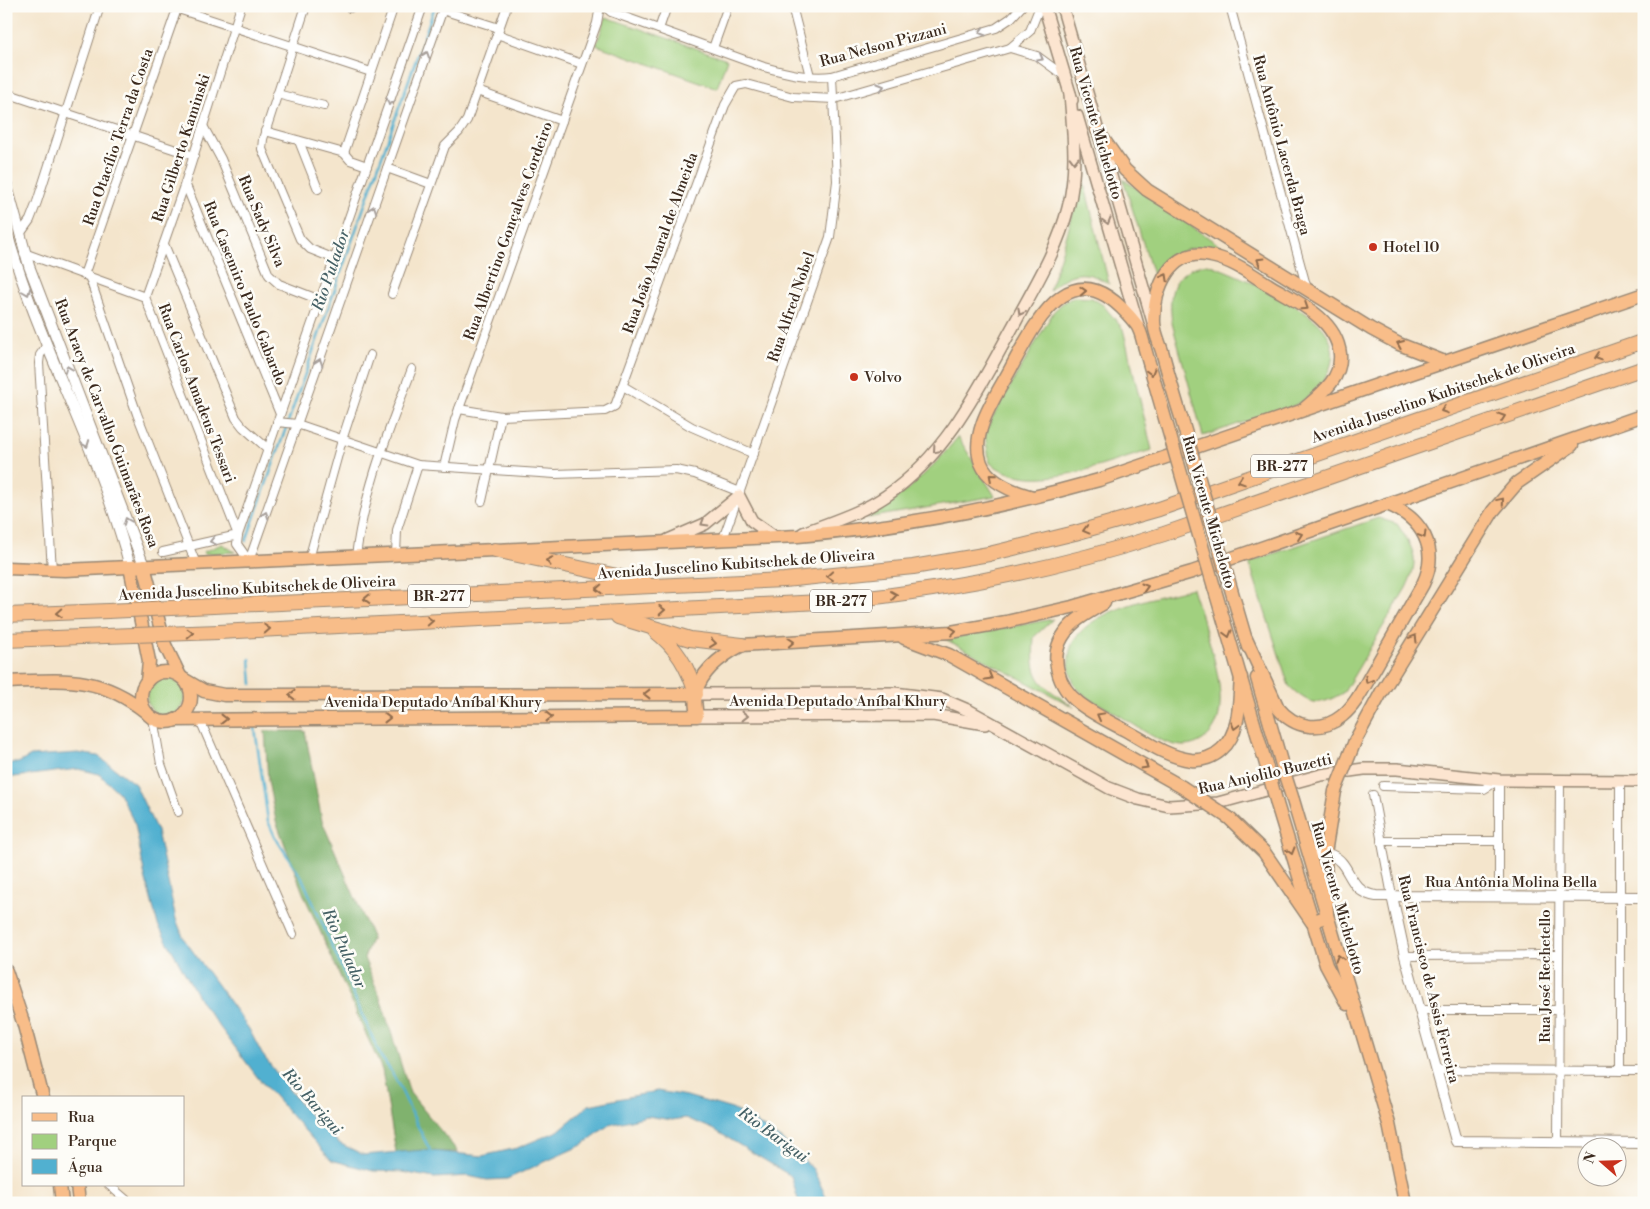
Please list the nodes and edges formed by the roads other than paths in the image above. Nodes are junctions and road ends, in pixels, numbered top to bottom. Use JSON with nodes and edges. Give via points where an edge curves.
{"nodes":[{"id":1,"x":100,"y":6,"type":"edge"},
{"id":2,"x":241,"y":6,"type":"edge"},
{"id":3,"x":306,"y":6,"type":"edge"},
{"id":4,"x":394,"y":6,"type":"edge"},
{"id":5,"x":423,"y":6,"type":"edge"},
{"id":6,"x":507,"y":6,"type":"edge"},
{"id":7,"x":602,"y":6,"type":"edge"},
{"id":8,"x":667,"y":6,"type":"edge"},
{"id":9,"x":728,"y":6,"type":"edge"},
{"id":10,"x":792,"y":6,"type":"edge"},
{"id":11,"x":1022,"y":6,"type":"edge"},
{"id":12,"x":1042,"y":6,"type":"edge"},
{"id":13,"x":1062,"y":6,"type":"edge"},
{"id":14,"x":1230,"y":6,"type":"edge"},
{"id":15,"x":173,"y":8,"type":"edge"},
{"id":16,"x":443,"y":8,"type":"edge"},
{"id":17,"x":234,"y":28,"type":"junction"},
{"id":18,"x":659,"y":29,"type":"junction"},
{"id":19,"x":498,"y":31,"type":"junction"},
{"id":20,"x":293,"y":47,"type":"junction"},
{"id":21,"x":713,"y":48,"type":"junction"},
{"id":22,"x":1010,"y":48,"type":"junction"},
{"id":23,"x":582,"y":64,"type":"junction"},
{"id":24,"x":371,"y":72,"type":"junction"},
{"id":25,"x":810,"y":76,"type":"junction"},
{"id":26,"x":832,"y":76,"type":"junction"},
{"id":27,"x":1065,"y":76,"type":"junction"},
{"id":28,"x":477,"y":91,"type":"junction"},
{"id":29,"x":6,"y":93,"type":"edge"},
{"id":30,"x":278,"y":94,"type":"junction"},
{"id":31,"x":1070,"y":94,"type":"junction"},
{"id":32,"x":834,"y":99,"type":"junction"},
{"id":33,"x":324,"y":106,"type":"dead end"},
{"id":34,"x":66,"y":113,"type":"junction"},
{"id":35,"x":562,"y":121,"type":"junction"},
{"id":36,"x":203,"y":126,"type":"junction"},
{"id":37,"x":1097,"y":130,"type":"junction"},
{"id":38,"x":265,"y":131,"type":"junction"},
{"id":39,"x":133,"y":136,"type":"junction"},
{"id":40,"x":299,"y":141,"type":"junction"},
{"id":41,"x":344,"y":154,"type":"junction"},
{"id":42,"x":194,"y":156,"type":"junction"},
{"id":43,"x":367,"y":166,"type":"junction"},
{"id":44,"x":387,"y":168,"type":"junction"},
{"id":45,"x":6,"y":182,"type":"edge"},
{"id":46,"x":185,"y":182,"type":"junction"},
{"id":47,"x":431,"y":184,"type":"junction"},
{"id":48,"x":318,"y":189,"type":"dead end"},
{"id":49,"x":6,"y":229,"type":"edge"},
{"id":50,"x":20,"y":234,"type":"junction"},
{"id":51,"x":164,"y":244,"type":"junction"},
{"id":52,"x":24,"y":253,"type":"junction"},
{"id":53,"x":334,"y":259,"type":"junction"},
{"id":54,"x":87,"y":276,"type":"junction"},
{"id":55,"x":1308,"y":291,"type":"junction"},
{"id":56,"x":392,"y":294,"type":"dead end"},
{"id":57,"x":1644,"y":294,"type":"edge"},
{"id":58,"x":145,"y":297,"type":"junction"},
{"id":59,"x":320,"y":300,"type":"junction"},
{"id":60,"x":1153,"y":324,"type":"junction"},
{"id":61,"x":1138,"y":325,"type":"junction"},
{"id":62,"x":1644,"y":341,"type":"edge"},
{"id":63,"x":48,"y":345,"type":"junction"},
{"id":64,"x":370,"y":355,"type":"dead end"},
{"id":65,"x":1445,"y":362,"type":"junction"},
{"id":66,"x":1644,"y":368,"type":"edge"},
{"id":67,"x":412,"y":369,"type":"dead end"},
{"id":68,"x":623,"y":386,"type":"junction"},
{"id":69,"x":459,"y":409,"type":"junction"},
{"id":70,"x":280,"y":414,"type":"junction"},
{"id":71,"x":1299,"y":414,"type":"junction"},
{"id":72,"x":1644,"y":415,"type":"edge"},
{"id":73,"x":502,"y":416,"type":"junction"},
{"id":74,"x":277,"y":422,"type":"junction"},
{"id":75,"x":297,"y":424,"type":"junction"},
{"id":76,"x":1586,"y":435,"type":"junction"},
{"id":77,"x":342,"y":440,"type":"junction"},
{"id":78,"x":268,"y":449,"type":"junction"},
{"id":79,"x":381,"y":453,"type":"junction"},
{"id":80,"x":754,"y":454,"type":"junction"},
{"id":81,"x":418,"y":465,"type":"junction"},
{"id":82,"x":444,"y":467,"type":"junction"},
{"id":83,"x":489,"y":470,"type":"junction"},
{"id":84,"x":739,"y":494,"type":"junction"},
{"id":85,"x":1414,"y":495,"type":"junction"},
{"id":86,"x":1035,"y":498,"type":"junction"},
{"id":87,"x":482,"y":501,"type":"dead end"},
{"id":88,"x":1387,"y":504,"type":"junction"},
{"id":89,"x":1407,"y":516,"type":"junction"},
{"id":90,"x":238,"y":535,"type":"junction"},
{"id":91,"x":798,"y":536,"type":"junction"},
{"id":92,"x":775,"y":537,"type":"junction"},
{"id":93,"x":723,"y":539,"type":"junction"},
{"id":94,"x":664,"y":542,"type":"junction"},
{"id":95,"x":189,"y":546,"type":"junction"},
{"id":96,"x":495,"y":550,"type":"junction"},
{"id":97,"x":163,"y":552,"type":"dead end"},
{"id":98,"x":396,"y":554,"type":"junction"},
{"id":99,"x":356,"y":556,"type":"junction"},
{"id":100,"x":309,"y":558,"type":"junction"},
{"id":101,"x":249,"y":561,"type":"junction"},
{"id":102,"x":196,"y":564,"type":"junction"},
{"id":103,"x":144,"y":566,"type":"junction"},
{"id":104,"x":130,"y":567,"type":"junction"},
{"id":105,"x":6,"y":568,"type":"edge"},
{"id":106,"x":52,"y":570,"type":"junction"},
{"id":107,"x":665,"y":586,"type":"junction"},
{"id":108,"x":1116,"y":595,"type":"junction"},
{"id":109,"x":598,"y":613,"type":"junction"},
{"id":110,"x":6,"y":615,"type":"edge"},
{"id":111,"x":637,"y":621,"type":"junction"},
{"id":112,"x":897,"y":635,"type":"junction"},
{"id":113,"x":6,"y":640,"type":"edge"},
{"id":114,"x":1246,"y":640,"type":"junction"},
{"id":115,"x":742,"y":645,"type":"junction"},
{"id":116,"x":1240,"y":677,"type":"junction"},
{"id":117,"x":182,"y":678,"type":"junction"},
{"id":118,"x":6,"y":682,"type":"edge"},
{"id":119,"x":145,"y":683,"type":"junction"},
{"id":120,"x":106,"y":688,"type":"junction"},
{"id":121,"x":696,"y":694,"type":"junction"},
{"id":122,"x":150,"y":715,"type":"junction"},
{"id":123,"x":697,"y":716,"type":"junction"},
{"id":124,"x":175,"y":720,"type":"junction"},
{"id":125,"x":200,"y":720,"type":"junction"},
{"id":126,"x":1001,"y":729,"type":"junction"},
{"id":127,"x":1500,"y":780,"type":"junction"},
{"id":128,"x":1560,"y":781,"type":"junction"},
{"id":129,"x":1620,"y":781,"type":"junction"},
{"id":130,"x":1644,"y":781,"type":"edge"},
{"id":131,"x":1382,"y":786,"type":"dead end"},
{"id":132,"x":1373,"y":795,"type":"dead end"},
{"id":133,"x":178,"y":812,"type":"dead end"},
{"id":134,"x":1381,"y":841,"type":"junction"},
{"id":135,"x":1499,"y":841,"type":"junction"},
{"id":136,"x":1308,"y":852,"type":"junction"},
{"id":137,"x":1325,"y":854,"type":"junction"},
{"id":138,"x":1392,"y":896,"type":"junction"},
{"id":139,"x":1499,"y":896,"type":"junction"},
{"id":140,"x":1559,"y":897,"type":"junction"},
{"id":141,"x":1620,"y":897,"type":"junction"},
{"id":142,"x":1644,"y":897,"type":"edge"},
{"id":143,"x":1327,"y":916,"type":"junction"},
{"id":144,"x":1312,"y":922,"type":"junction"},
{"id":145,"x":293,"y":934,"type":"dead end"},
{"id":146,"x":1405,"y":956,"type":"junction"},
{"id":147,"x":1559,"y":956,"type":"junction"},
{"id":148,"x":6,"y":971,"type":"edge"},
{"id":149,"x":1420,"y":1010,"type":"junction"},
{"id":150,"x":1559,"y":1010,"type":"junction"},
{"id":151,"x":1357,"y":1021,"type":"junction"},
{"id":152,"x":1436,"y":1070,"type":"junction"},
{"id":153,"x":1558,"y":1070,"type":"junction"},
{"id":154,"x":1620,"y":1071,"type":"junction"},
{"id":155,"x":1644,"y":1071,"type":"edge"},
{"id":156,"x":38,"y":1079,"type":"junction"},
{"id":157,"x":42,"y":1096,"type":"edge"},
{"id":158,"x":49,"y":1096,"type":"edge"},
{"id":159,"x":1558,"y":1142,"type":"junction"},
{"id":160,"x":1644,"y":1143,"type":"edge"},
{"id":161,"x":60,"y":1186,"type":"edge"},
{"id":162,"x":77,"y":1186,"type":"edge"},
{"id":163,"x":110,"y":1186,"type":"edge"},
{"id":164,"x":62,"y":1203,"type":"edge"},
{"id":165,"x":79,"y":1203,"type":"edge"},
{"id":166,"x":130,"y":1203,"type":"edge"},
{"id":167,"x":1405,"y":1203,"type":"edge"}],
"edges":[{"from":1,"to":34,"type":"street"},
{"from":2,"to":17,"type":"street","name":"Rua Gilberto Kaminski"},
{"from":3,"to":20,"type":"street"},
{"from":4,"to":24,"type":"street"},
{"from":5,"to":43,"type":"street","one_way":true},
{"from":6,"to":19,"type":"street"},
{"from":7,"to":18,"type":"street","name":"Rua Nelson Pizzani"},
{"from":7,"to":23,"type":"street","name":"Rua Albertino Gonçalves Cordeiro"},
{"from":8,"to":18,"type":"street"},
{"from":9,"to":21,"type":"street"},
{"from":10,"to":25,"type":"street"},
{"from":11,"to":26,"type":"street","name":"Rua Nelson Pizzani","one_way":true,"via":[[1012,18],[996,28]]},
{"from":12,"to":22,"type":"street","via":[[1030,31]]},
{"from":12,"to":27,"type":"main road","name":"Rua Vicente Michelotto"},
{"from":13,"to":37,"type":"main road","name":"Rua Vicente Michelotto"},
{"from":14,"to":55,"type":"street","name":"Rua Antônio Lacerda Braga"},
{"from":15,"to":17,"type":"street"},
{"from":15,"to":39,"type":"street","name":"Rua Otacílio Terra da Costa"},
{"from":16,"to":19,"type":"street"},
{"from":44,"to":16,"type":"street","one_way":true},
{"from":17,"to":20,"type":"street"},
{"from":17,"to":36,"type":"street","name":"Rua Gilberto Kaminski"},
{"from":18,"to":21,"type":"street","name":"Rua Nelson Pizzani"},
{"from":19,"to":23,"type":"street"},
{"from":19,"to":28,"type":"street"},
{"from":20,"to":24,"type":"street"},
{"from":20,"to":30,"type":"street"},
{"from":21,"to":25,"type":"street","name":"Rua Nelson Pizzani","via":[[777,70]]},
{"from":22,"to":27,"type":"street","one_way":true,"via":[[1037,56]]},
{"from":32,"to":22,"type":"street","one_way":true},
{"from":23,"to":35,"type":"street","name":"Rua Albertino Gonçalves Cordeiro"},
{"from":24,"to":41,"type":"street"},
{"from":25,"to":26,"type":"street","name":"Rua Nelson Pizzani"},
{"from":26,"to":32,"type":"street","name":"Rua Alfred Nobel"},
{"from":27,"to":31,"type":"main road","name":"Rua Vicente Michelotto"},
{"from":28,"to":35,"type":"street"},
{"from":28,"to":47,"type":"street","via":[[465,124],[446,143]]},
{"from":29,"to":34,"type":"street"},
{"from":30,"to":33,"type":"street"},
{"from":30,"to":38,"type":"street"},
{"from":31,"to":61,"type":"main road","name":"Rua Vicente Michelotto","one_way":true},
{"from":31,"to":91,"type":"main road","one_way":true,"via":[[1074,174],[1064,224],[1050,258],[966,410],[920,468],[887,496]]},
{"from":32,"to":68,"type":"street","name":"Rua João Amaral de Almeida","via":[[793,98],[746,84],[736,86],[725,105]]},
{"from":32,"to":80,"type":"street","name":"Rua Alfred Nobel","via":[[837,182],[830,237]]},
{"from":34,"to":39,"type":"street"},
{"from":34,"to":50,"type":"street","via":[[33,212]]},
{"from":35,"to":69,"type":"street","name":"Rua Albertino Gonçalves Cordeiro"},
{"from":36,"to":42,"type":"street","name":"Rua Gilberto Kaminski"},
{"from":36,"to":59,"type":"street","name":"Rua Sady Silva","via":[[221,159],[269,275],[279,284]]},
{"from":55,"to":37,"type":"main road","one_way":true,"via":[[1141,185],[1124,170]]},
{"from":37,"to":60,"type":"main road","name":"Rua Vicente Michelotto"},
{"from":38,"to":40,"type":"street"},
{"from":38,"to":53,"type":"street","via":[[263,153],[300,239],[310,249]]},
{"from":39,"to":42,"type":"street"},
{"from":39,"to":54,"type":"street","name":"Rua Otacílio Terra da Costa"},
{"from":40,"to":41,"type":"street"},
{"from":40,"to":48,"type":"street"},
{"from":41,"to":43,"type":"street","via":[[350,160]]},
{"from":42,"to":46,"type":"street","name":"Rua Gilberto Kaminski"},
{"from":43,"to":53,"type":"street"},
{"from":44,"to":47,"type":"street"},
{"from":75,"to":44,"type":"street","one_way":true},
{"from":45,"to":50,"type":"street","name":"Rua Aracy de Carvalho Guimarães Rosa"},
{"from":46,"to":51,"type":"street","name":"Rua Gilberto Kaminski"},
{"from":46,"to":70,"type":"street","name":"Rua Casemiro Paulo Gabardo"},
{"from":47,"to":56,"type":"street"},
{"from":49,"to":63,"type":"street","name":"Rua Aracy de Carvalho Guimarães Rosa","one_way":true},
{"from":50,"to":52,"type":"street","name":"Rua Aracy de Carvalho Guimarães Rosa"},
{"from":51,"to":58,"type":"street","name":"Rua Gilberto Kaminski"},
{"from":51,"to":78,"type":"street","via":[[236,418],[242,428]]},
{"from":52,"to":54,"type":"street","name":"Rua Carlos Amadeus Tessari"},
{"from":103,"to":52,"type":"street","name":"Rua Aracy de Carvalho Guimarães Rosa","one_way":true},
{"from":53,"to":59,"type":"street"},
{"from":54,"to":58,"type":"street","name":"Rua Carlos Amadeus Tessari"},
{"from":54,"to":95,"type":"street"},
{"from":65,"to":55,"type":"main road","one_way":true,"via":[[1384,337]]},
{"from":57,"to":65,"type":"main road"},
{"from":58,"to":90,"type":"street","name":"Rua Carlos Amadeus Tessari"},
{"from":59,"to":70,"type":"street"},
{"from":60,"to":71,"type":"main road","one_way":true,"via":[[1164,277],[1177,262],[1198,254],[1210,255],[1237,266],[1307,308],[1332,333],[1340,354],[1339,366],[1330,384]]},
{"from":60,"to":114,"type":"main road","name":"Rua Vicente Michelotto","bridge":true},
{"from":86,"to":61,"type":"main road","one_way":true,"via":[[1010,489],[990,476],[981,462],[978,444],[983,423],[1031,330],[1059,297],[1086,289],[1111,300]]},
{"from":61,"to":116,"type":"main road","name":"Rua Vicente Michelotto","one_way":true,"bridge":true},
{"from":62,"to":107,"type":"highway","name":"Avenida Juscelino Kubitschek de Oliveira","number":"BR-277","one_way":true,"via":[[1159,509],[1027,545],[950,561],[867,572]]},
{"from":63,"to":104,"type":"street","name":"Rua Aracy de Carvalho Guimarães Rosa","one_way":true,"via":[[117,522]]},
{"from":63,"to":106,"type":"street","via":[[40,355],[39,363]]},
{"from":64,"to":77,"type":"street"},
{"from":65,"to":71,"type":"main road"},
{"from":109,"to":66,"type":"highway","number":"BR-277","one_way":true,"via":[[873,598],[1040,569],[1164,534]]},
{"from":67,"to":79,"type":"street"},
{"from":68,"to":73,"type":"street","name":"Rua João Amaral de Almeida","via":[[612,409],[605,412]]},
{"from":68,"to":80,"type":"street","via":[[692,427]]},
{"from":69,"to":73,"type":"street"},
{"from":69,"to":82,"type":"street","name":"Rua Albertino Gonçalves Cordeiro"},
{"from":70,"to":74,"type":"street"},
{"from":71,"to":86,"type":"main road"},
{"from":72,"to":76,"type":"main road"},
{"from":73,"to":83,"type":"street"},
{"from":74,"to":75,"type":"street"},
{"from":74,"to":78,"type":"street"},
{"from":75,"to":77,"type":"street"},
{"from":101,"to":75,"type":"street","one_way":true},
{"from":76,"to":85,"type":"main road"},
{"from":137,"to":76,"type":"main road","one_way":true,"bridge":true,"via":[[1335,791],[1355,741],[1493,511],[1517,483]]},
{"from":77,"to":79,"type":"street"},
{"from":77,"to":100,"type":"street"},
{"from":78,"to":90,"type":"street"},
{"from":79,"to":81,"type":"street"},
{"from":79,"to":99,"type":"street","via":[[362,517]]},
{"from":80,"to":84,"type":"street","name":"Rua Alfred Nobel"},
{"from":81,"to":82,"type":"street"},
{"from":81,"to":98,"type":"street","via":[[397,530]]},
{"from":82,"to":83,"type":"street"},
{"from":83,"to":84,"type":"street","via":[[555,474],[676,470]]},
{"from":83,"to":87,"type":"street"},
{"from":84,"to":92,"type":"main road","via":[[752,521]]},
{"from":84,"to":93,"type":"street","name":"Rua Alfred Nobel"},
{"from":84,"to":94,"type":"main road","one_way":true,"via":[[705,524]]},
{"from":85,"to":88,"type":"main road"},
{"from":85,"to":89,"type":"main road","via":[[1408,505]]},
{"from":86,"to":91,"type":"main road","via":[[909,523]]},
{"from":88,"to":89,"type":"main road"},
{"from":108,"to":88,"type":"main road","one_way":true},
{"from":89,"to":114,"type":"main road","one_way":true,"via":[[1429,547],[1428,574],[1358,696],[1343,715],[1323,726],[1313,727],[1285,716],[1278,708]]},
{"from":90,"to":95,"type":"street","one_way":true},
{"from":90,"to":101,"type":"street","name":"Rua Carlos Amadeus Tessari","via":[[237,544]]},
{"from":91,"to":92,"type":"main road"},
{"from":92,"to":93,"type":"main road"},
{"from":93,"to":94,"type":"main road"},
{"from":94,"to":96,"type":"main road"},
{"from":95,"to":97,"type":"street"},
{"from":95,"to":102,"type":"street"},
{"from":96,"to":98,"type":"main road"},
{"from":107,"to":96,"type":"highway","one_way":true},
{"from":98,"to":99,"type":"main road"},
{"from":99,"to":100,"type":"main road"},
{"from":100,"to":101,"type":"main road"},
{"from":101,"to":102,"type":"main road"},
{"from":102,"to":103,"type":"main road"},
{"from":103,"to":104,"type":"main road"},
{"from":103,"to":117,"type":"main road","name":"Rua Aracy de Carvalho Guimarães Rosa","via":[[165,645]]},
{"from":104,"to":106,"type":"main road"},
{"from":104,"to":119,"type":"main road","name":"Rua Aracy de Carvalho Guimarães Rosa","via":[[149,661]]},
{"from":105,"to":106,"type":"main road"},
{"from":107,"to":110,"type":"highway","name":"Avenida Juscelino Kubitschek de Oliveira","number":"BR-277","one_way":true,"bridge":true},
{"from":112,"to":108,"type":"main road","one_way":true,"via":[[975,628]]},
{"from":116,"to":108,"type":"main road","one_way":true,"via":[[1232,735],[1222,750],[1203,759],[1170,754],[1085,708],[1071,696],[1060,678],[1056,651],[1072,625]]},
{"from":109,"to":111,"type":"highway"},
{"from":113,"to":109,"type":"highway","number":"BR-277","one_way":true,"bridge":true},
{"from":111,"to":115,"type":"highway","one_way":true,"via":[[690,639]]},
{"from":111,"to":121,"type":"highway","via":[[654,630],[681,656]]},
{"from":115,"to":112,"type":"main road","one_way":true},
{"from":112,"to":144,"type":"main road","one_way":true,"bridge":true,"via":[[949,655],[1182,787],[1229,818],[1264,852]]},
{"from":114,"to":136,"type":"main road","name":"Rua Vicente Michelotto","bridge":true},
{"from":115,"to":121,"type":"main road","via":[[710,669]]},
{"from":116,"to":144,"type":"main road","name":"Rua Vicente Michelotto","one_way":true,"bridge":true},
{"from":117,"to":119,"type":"main road","via":[[166,672],[152,676]]},
{"from":121,"to":117,"type":"main road","name":"Avenida Deputado Aníbal Khury","one_way":true,"via":[[224,695],[204,691]]},
{"from":117,"to":124,"type":"main road","via":[[189,687],[190,702],[187,710]]},
{"from":118,"to":120,"type":"main road","via":[[80,681]]},
{"from":119,"to":120,"type":"main road","via":[[132,689]]},
{"from":119,"to":122,"type":"main road","via":[[141,699]]},
{"from":120,"to":122,"type":"main road"},
{"from":121,"to":123,"type":"main road"},
{"from":121,"to":126,"type":"main road","name":"Avenida Deputado Aníbal Khury","via":[[924,695],[958,705]]},
{"from":122,"to":124,"type":"main road","via":[[168,722]]},
{"from":122,"to":133,"type":"street","via":[[161,764]]},
{"from":125,"to":123,"type":"main road","name":"Avenida Deputado Aníbal Khury","one_way":true},
{"from":123,"to":126,"type":"main road","name":"Avenida Deputado Aníbal Khury","one_way":true,"via":[[933,715]]},
{"from":124,"to":125,"type":"main road","name":"Avenida Deputado Aníbal Khury"},
{"from":125,"to":145,"type":"street"},
{"from":126,"to":127,"type":"main road","name":"Rua Anjolilo Buzetti","via":[[1109,788],[1138,800],[1169,806],[1218,803],[1307,778],[1357,770],[1397,769]]},
{"from":127,"to":128,"type":"main road","name":"Rua Anjolilo Buzetti"},
{"from":127,"to":131,"type":"street","via":[[1484,788]]},
{"from":127,"to":135,"type":"street"},
{"from":128,"to":129,"type":"main road","name":"Rua Anjolilo Buzetti"},
{"from":128,"to":140,"type":"street","name":"Rua José Rechetello"},
{"from":129,"to":130,"type":"main road","name":"Rua Anjolilo Buzetti"},
{"from":129,"to":141,"type":"street"},
{"from":132,"to":134,"type":"street","name":"Rua Francisco de Assis Ferreira"},
{"from":134,"to":135,"type":"street"},
{"from":134,"to":138,"type":"street","name":"Rua Francisco de Assis Ferreira"},
{"from":135,"to":139,"type":"street"},
{"from":136,"to":137,"type":"street","name":"Rua Antônia Molina Bella"},
{"from":136,"to":143,"type":"main road","name":"Rua Vicente Michelotto"},
{"from":137,"to":138,"type":"street","name":"Rua Antônia Molina Bella","via":[[1339,860],[1364,893]]},
{"from":137,"to":143,"type":"main road"},
{"from":138,"to":139,"type":"street","name":"Rua Antônia Molina Bella"},
{"from":138,"to":146,"type":"street","name":"Rua Francisco de Assis Ferreira"},
{"from":139,"to":140,"type":"street","name":"Rua Antônia Molina Bella"},
{"from":140,"to":141,"type":"street","name":"Rua Antônia Molina Bella"},
{"from":140,"to":147,"type":"street","name":"Rua José Rechetello"},
{"from":141,"to":142,"type":"street","name":"Rua Antônia Molina Bella"},
{"from":141,"to":154,"type":"street"},
{"from":143,"to":144,"type":"main road"},
{"from":151,"to":143,"type":"main road","name":"Rua Vicente Michelotto","one_way":true},
{"from":144,"to":151,"type":"main road","name":"Rua Vicente Michelotto","via":[[1329,972]]},
{"from":146,"to":147,"type":"street"},
{"from":146,"to":149,"type":"street","name":"Rua Francisco de Assis Ferreira"},
{"from":147,"to":150,"type":"street","name":"Rua José Rechetello"},
{"from":148,"to":156,"type":"main road"},
{"from":149,"to":150,"type":"street"},
{"from":149,"to":152,"type":"street","name":"Rua Francisco de Assis Ferreira"},
{"from":150,"to":153,"type":"street","name":"Rua José Rechetello"},
{"from":151,"to":167,"type":"main road","name":"Rua Vicente Michelotto","via":[[1389,1124]]},
{"from":152,"to":153,"type":"street"},
{"from":152,"to":159,"type":"street","name":"Rua Francisco de Assis Ferreira","via":[[1456,1141]]},
{"from":153,"to":154,"type":"street"},
{"from":153,"to":159,"type":"street","name":"Rua José Rechetello"},
{"from":154,"to":155,"type":"street"},
{"from":156,"to":157,"type":"main road"},
{"from":156,"to":158,"type":"main road"},
{"from":159,"to":160,"type":"street"},
{"from":161,"to":164,"type":"main road"},
{"from":162,"to":165,"type":"main road"},
{"from":163,"to":166,"type":"street"}]}
